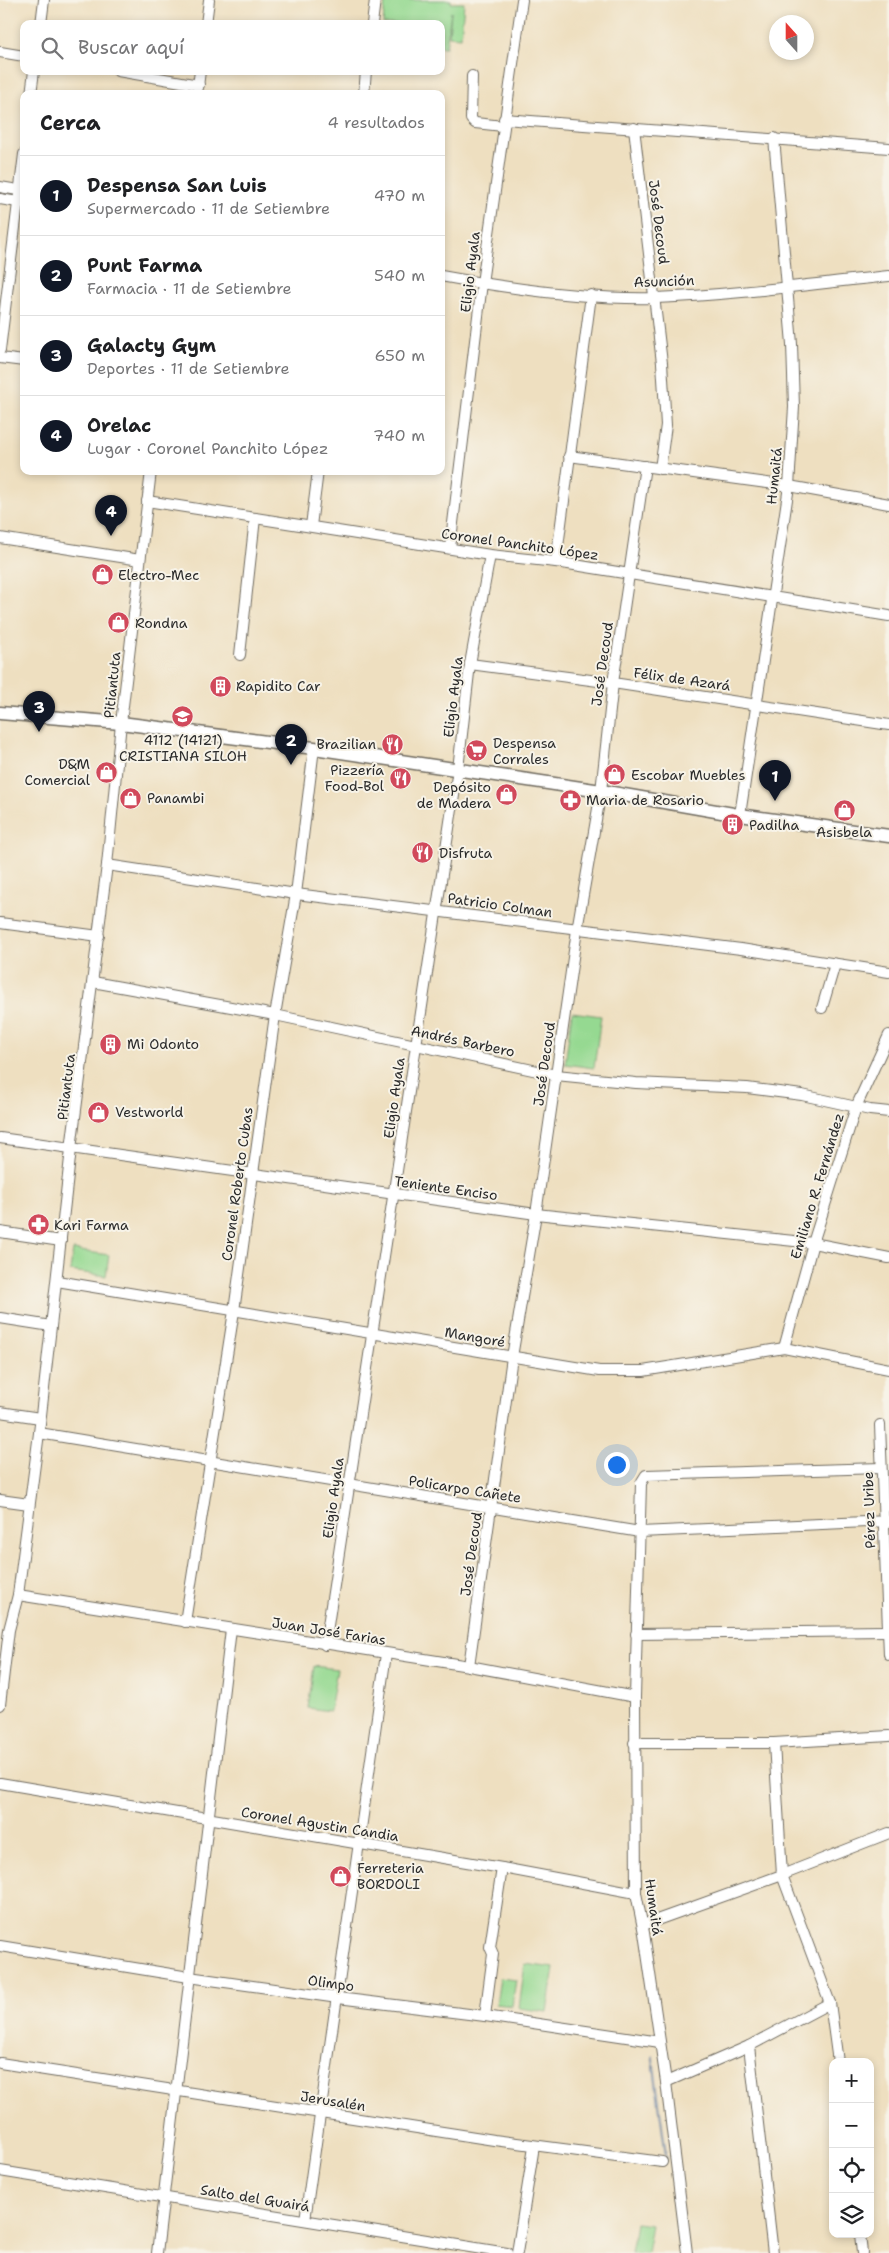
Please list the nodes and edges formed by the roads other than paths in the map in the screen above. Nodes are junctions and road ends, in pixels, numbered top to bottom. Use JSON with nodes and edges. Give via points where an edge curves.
{"nodes":[{"id":1,"x":44,"y":0,"type":"edge"},
{"id":2,"x":209,"y":0,"type":"edge"},
{"id":3,"x":375,"y":0,"type":"edge"},
{"id":4,"x":522,"y":0,"type":"edge"},
{"id":5,"x":42,"y":20,"type":"edge"},
{"id":6,"x":206,"y":20,"type":"edge"},
{"id":7,"x":372,"y":20,"type":"edge"},
{"id":8,"x":0,"y":52,"type":"edge"},
{"id":9,"x":20,"y":55,"type":"edge"},
{"id":10,"x":33,"y":75,"type":"edge"},
{"id":11,"x":136,"y":75,"type":"edge"},
{"id":12,"x":200,"y":75,"type":"edge"},
{"id":13,"x":366,"y":75,"type":"edge"},
{"id":14,"x":472,"y":76,"type":"dead end"},
{"id":15,"x":198,"y":89,"type":"edge"},
{"id":16,"x":32,"y":90,"type":"edge"},
{"id":17,"x":364,"y":90,"type":"edge"},
{"id":18,"x":504,"y":122,"type":"junction"},
{"id":19,"x":634,"y":128,"type":"junction"},
{"id":20,"x":774,"y":138,"type":"junction"},
{"id":21,"x":889,"y":148,"type":"edge"},
{"id":22,"x":0,"y":187,"type":"edge"},
{"id":23,"x":20,"y":190,"type":"edge"},
{"id":24,"x":0,"y":199,"type":"edge"},
{"id":25,"x":20,"y":203,"type":"edge"},
{"id":26,"x":20,"y":210,"type":"edge"},
{"id":27,"x":889,"y":276,"type":"edge"},
{"id":28,"x":445,"y":277,"type":"edge"},
{"id":29,"x":482,"y":283,"type":"junction"},
{"id":30,"x":787,"y":286,"type":"junction"},
{"id":31,"x":591,"y":295,"type":"junction"},
{"id":32,"x":655,"y":298,"type":"junction"},
{"id":33,"x":0,"y":350,"type":"edge"},
{"id":34,"x":0,"y":358,"type":"edge"},
{"id":35,"x":20,"y":360,"type":"edge"},
{"id":36,"x":569,"y":456,"type":"junction"},
{"id":37,"x":646,"y":466,"type":"junction"},
{"id":38,"x":660,"y":469,"type":"junction"},
{"id":39,"x":150,"y":475,"type":"edge"},
{"id":40,"x":317,"y":475,"type":"edge"},
{"id":41,"x":789,"y":486,"type":"junction"},
{"id":42,"x":147,"y":501,"type":"junction"},
{"id":43,"x":889,"y":504,"type":"edge"},
{"id":44,"x":255,"y":518,"type":"junction"},
{"id":45,"x":311,"y":526,"type":"junction"},
{"id":46,"x":0,"y":538,"type":"edge"},
{"id":47,"x":450,"y":548,"type":"junction"},
{"id":48,"x":490,"y":555,"type":"junction"},
{"id":49,"x":140,"y":560,"type":"junction"},
{"id":50,"x":556,"y":562,"type":"junction"},
{"id":51,"x":629,"y":574,"type":"junction"},
{"id":52,"x":772,"y":596,"type":"junction"},
{"id":53,"x":889,"y":616,"type":"edge"},
{"id":54,"x":240,"y":655,"type":"dead end"},
{"id":55,"x":470,"y":664,"type":"junction"},
{"id":56,"x":613,"y":683,"type":"junction"},
{"id":57,"x":755,"y":704,"type":"junction"},
{"id":58,"x":0,"y":713,"type":"edge"},
{"id":59,"x":121,"y":723,"type":"junction"},
{"id":60,"x":889,"y":725,"type":"edge"},
{"id":61,"x":314,"y":748,"type":"junction"},
{"id":62,"x":458,"y":769,"type":"junction"},
{"id":63,"x":601,"y":791,"type":"junction"},
{"id":64,"x":740,"y":815,"type":"junction"},
{"id":65,"x":889,"y":836,"type":"edge"},
{"id":66,"x":107,"y":865,"type":"junction"},
{"id":67,"x":296,"y":894,"type":"junction"},
{"id":68,"x":436,"y":910,"type":"junction"},
{"id":69,"x":0,"y":923,"type":"edge"},
{"id":70,"x":577,"y":930,"type":"junction"},
{"id":71,"x":99,"y":936,"type":"junction"},
{"id":72,"x":835,"y":964,"type":"junction"},
{"id":73,"x":889,"y":972,"type":"edge"},
{"id":74,"x":93,"y":982,"type":"junction"},
{"id":75,"x":822,"y":1008,"type":"dead end"},
{"id":76,"x":275,"y":1015,"type":"junction"},
{"id":77,"x":889,"y":1035,"type":"edge"},
{"id":78,"x":416,"y":1046,"type":"junction"},
{"id":79,"x":556,"y":1074,"type":"junction"},
{"id":80,"x":856,"y":1108,"type":"junction"},
{"id":81,"x":889,"y":1112,"type":"edge"},
{"id":82,"x":0,"y":1138,"type":"edge"},
{"id":83,"x":71,"y":1149,"type":"junction"},
{"id":84,"x":252,"y":1173,"type":"junction"},
{"id":85,"x":394,"y":1195,"type":"junction"},
{"id":86,"x":536,"y":1214,"type":"junction"},
{"id":87,"x":0,"y":1232,"type":"edge"},
{"id":88,"x":61,"y":1241,"type":"junction"},
{"id":89,"x":813,"y":1243,"type":"junction"},
{"id":90,"x":889,"y":1258,"type":"edge"},
{"id":91,"x":57,"y":1281,"type":"junction"},
{"id":92,"x":234,"y":1311,"type":"junction"},
{"id":93,"x":0,"y":1318,"type":"edge"},
{"id":94,"x":51,"y":1326,"type":"junction"},
{"id":95,"x":372,"y":1332,"type":"junction"},
{"id":96,"x":784,"y":1348,"type":"junction"},
{"id":97,"x":512,"y":1357,"type":"junction"},
{"id":98,"x":889,"y":1369,"type":"edge"},
{"id":99,"x":0,"y":1412,"type":"edge"},
{"id":100,"x":40,"y":1418,"type":"junction"},
{"id":101,"x":880,"y":1425,"type":"dead end"},
{"id":102,"x":39,"y":1433,"type":"junction"},
{"id":103,"x":210,"y":1459,"type":"junction"},
{"id":104,"x":881,"y":1468,"type":"junction"},
{"id":105,"x":348,"y":1484,"type":"junction"},
{"id":106,"x":0,"y":1500,"type":"edge"},
{"id":107,"x":29,"y":1504,"type":"junction"},
{"id":108,"x":491,"y":1506,"type":"junction"},
{"id":109,"x":886,"y":1521,"type":"edge"},
{"id":110,"x":640,"y":1532,"type":"junction"},
{"id":111,"x":18,"y":1595,"type":"junction"},
{"id":112,"x":185,"y":1622,"type":"junction"},
{"id":113,"x":231,"y":1630,"type":"junction"},
{"id":114,"x":887,"y":1631,"type":"junction"},
{"id":115,"x":636,"y":1634,"type":"junction"},
{"id":116,"x":325,"y":1644,"type":"junction"},
{"id":117,"x":386,"y":1654,"type":"junction"},
{"id":118,"x":889,"y":1654,"type":"edge"},
{"id":119,"x":469,"y":1666,"type":"junction"},
{"id":120,"x":2,"y":1680,"type":"edge"},
{"id":121,"x":635,"y":1697,"type":"junction"},
{"id":122,"x":0,"y":1705,"type":"edge"},
{"id":123,"x":889,"y":1736,"type":"edge"},
{"id":124,"x":634,"y":1743,"type":"junction"},
{"id":125,"x":774,"y":1743,"type":"junction"},
{"id":126,"x":0,"y":1784,"type":"edge"},
{"id":127,"x":208,"y":1820,"type":"junction"},
{"id":128,"x":889,"y":1833,"type":"edge"},
{"id":129,"x":359,"y":1844,"type":"junction"},
{"id":130,"x":502,"y":1868,"type":"junction"},
{"id":131,"x":782,"y":1875,"type":"junction"},
{"id":132,"x":636,"y":1893,"type":"junction"},
{"id":133,"x":643,"y":1925,"type":"junction"},
{"id":134,"x":0,"y":1946,"type":"edge"},
{"id":135,"x":189,"y":1977,"type":"junction"},
{"id":136,"x":338,"y":1998,"type":"junction"},
{"id":137,"x":830,"y":2003,"type":"junction"},
{"id":138,"x":485,"y":2016,"type":"junction"},
{"id":139,"x":660,"y":2042,"type":"junction"},
{"id":140,"x":749,"y":2046,"type":"junction"},
{"id":141,"x":837,"y":2058,"type":"edge"},
{"id":142,"x":0,"y":2063,"type":"edge"},
{"id":143,"x":666,"y":2082,"type":"junction"},
{"id":144,"x":176,"y":2090,"type":"junction"},
{"id":145,"x":320,"y":2113,"type":"junction"},
{"id":146,"x":534,"y":2146,"type":"junction"},
{"id":147,"x":662,"y":2162,"type":"dead end"},
{"id":148,"x":0,"y":2171,"type":"edge"},
{"id":149,"x":163,"y":2198,"type":"junction"},
{"id":150,"x":305,"y":2220,"type":"junction"},
{"id":151,"x":860,"y":2238,"type":"edge"},
{"id":152,"x":445,"y":2248,"type":"edge"},
{"id":153,"x":157,"y":2253,"type":"edge"},
{"id":154,"x":506,"y":2253,"type":"edge"},
{"id":155,"x":517,"y":2253,"type":"edge"},
{"id":156,"x":688,"y":2253,"type":"edge"},
{"id":157,"x":773,"y":2253,"type":"edge"},
{"id":158,"x":862,"y":2253,"type":"edge"}],
"edges":[{"from":1,"to":5,"type":"street"},
{"from":2,"to":6,"type":"street"},
{"from":3,"to":7,"type":"street"},
{"from":4,"to":18,"type":"street","name":"Eligio Ayala"},
{"from":8,"to":9,"type":"street"},
{"from":10,"to":16,"type":"street"},
{"from":11,"to":15,"type":"street"},
{"from":12,"to":15,"type":"street"},
{"from":13,"to":17,"type":"street"},
{"from":14,"to":18,"type":"street","via":[[471,119],[475,123]]},
{"from":18,"to":19,"type":"street"},
{"from":18,"to":29,"type":"street","name":"Eligio Ayala"},
{"from":19,"to":20,"type":"street"},
{"from":19,"to":32,"type":"street","name":"José Decoud"},
{"from":20,"to":21,"type":"street"},
{"from":20,"to":30,"type":"street","name":"Humaitá"},
{"from":22,"to":23,"type":"street"},
{"from":24,"to":25,"type":"street"},
{"from":26,"to":33,"type":"street"},
{"from":27,"to":30,"type":"street","name":"Asunción"},
{"from":28,"to":29,"type":"street","name":"Asunción"},
{"from":29,"to":31,"type":"street","name":"Asunción"},
{"from":29,"to":47,"type":"street","name":"Eligio Ayala"},
{"from":30,"to":32,"type":"street","name":"Asunción"},
{"from":30,"to":41,"type":"street","name":"Humaitá","via":[[794,407]]},
{"from":31,"to":32,"type":"street","name":"Asunción"},
{"from":31,"to":36,"type":"street"},
{"from":32,"to":38,"type":"street","name":"José Decoud","via":[[666,425]]},
{"from":34,"to":35,"type":"street"},
{"from":36,"to":37,"type":"street"},
{"from":36,"to":50,"type":"street"},
{"from":37,"to":38,"type":"street"},
{"from":37,"to":51,"type":"street","name":"José Decoud"},
{"from":38,"to":41,"type":"street"},
{"from":39,"to":42,"type":"street","name":"Pitiantuta"},
{"from":40,"to":45,"type":"street"},
{"from":41,"to":43,"type":"street"},
{"from":41,"to":52,"type":"street","name":"Humaitá"},
{"from":42,"to":44,"type":"street","name":"Coronel Panchito López"},
{"from":42,"to":49,"type":"street","name":"Pitiantuta"},
{"from":44,"to":45,"type":"street","name":"Coronel Panchito López"},
{"from":44,"to":54,"type":"street"},
{"from":45,"to":47,"type":"street","name":"Coronel Panchito López"},
{"from":46,"to":49,"type":"street"},
{"from":47,"to":48,"type":"street","name":"Coronel Panchito López"},
{"from":48,"to":50,"type":"street","name":"Coronel Panchito López"},
{"from":48,"to":55,"type":"street","name":"Eligio Ayala"},
{"from":49,"to":59,"type":"street","name":"Pitiantuta"},
{"from":50,"to":51,"type":"street","name":"Coronel Panchito López"},
{"from":51,"to":52,"type":"street","name":"Coronel Panchito López"},
{"from":51,"to":56,"type":"street","name":"José Decoud"},
{"from":52,"to":53,"type":"street","name":"Coronel Panchito López"},
{"from":52,"to":57,"type":"street","name":"Humaitá"},
{"from":55,"to":56,"type":"street","name":"Félix de Azará"},
{"from":55,"to":62,"type":"street","name":"Eligio Ayala"},
{"from":56,"to":57,"type":"street","name":"Félix de Azará"},
{"from":56,"to":63,"type":"street","name":"José Decoud"},
{"from":57,"to":60,"type":"street","name":"Félix de Azará"},
{"from":57,"to":64,"type":"street","name":"Humaitá"},
{"from":58,"to":59,"type":"main road"},
{"from":59,"to":61,"type":"main road"},
{"from":59,"to":66,"type":"street","name":"Pitiantuta"},
{"from":61,"to":62,"type":"main road"},
{"from":61,"to":67,"type":"street","name":"Coronel Roberto Cubas"},
{"from":62,"to":63,"type":"main road"},
{"from":62,"to":68,"type":"street","name":"Eligio Ayala"},
{"from":63,"to":64,"type":"main road"},
{"from":63,"to":70,"type":"street","name":"José Decoud"},
{"from":64,"to":65,"type":"main road"},
{"from":66,"to":67,"type":"street","name":"Patricio Colman"},
{"from":66,"to":71,"type":"street","name":"Pitiantuta"},
{"from":67,"to":68,"type":"street","name":"Patricio Colman"},
{"from":67,"to":76,"type":"street","name":"Coronel Roberto Cubas"},
{"from":68,"to":70,"type":"street","name":"Patricio Colman"},
{"from":68,"to":78,"type":"street","name":"Eligio Ayala"},
{"from":69,"to":71,"type":"street"},
{"from":70,"to":72,"type":"street","name":"Patricio Colman","via":[[741,949]]},
{"from":70,"to":79,"type":"street","name":"José Decoud"},
{"from":71,"to":74,"type":"street","name":"Pitiantuta"},
{"from":72,"to":73,"type":"street","name":"Patricio Colman"},
{"from":72,"to":75,"type":"street"},
{"from":74,"to":76,"type":"street","name":"Andrés Barbero"},
{"from":74,"to":83,"type":"street","name":"Pitiantuta"},
{"from":76,"to":78,"type":"street","name":"Andrés Barbero"},
{"from":76,"to":84,"type":"street","name":"Coronel Roberto Cubas"},
{"from":77,"to":80,"type":"street","name":"Emiliano R. Fernández"},
{"from":78,"to":79,"type":"street","name":"Andrés Barbero"},
{"from":78,"to":85,"type":"street","name":"Eligio Ayala"},
{"from":79,"to":80,"type":"street","name":"Andrés Barbero","via":[[636,1083],[747,1088]]},
{"from":79,"to":86,"type":"street","name":"José Decoud"},
{"from":80,"to":81,"type":"street","name":"Andrés Barbero"},
{"from":80,"to":89,"type":"street","name":"Emiliano R. Fernández"},
{"from":82,"to":83,"type":"street","name":"Teniente Enciso"},
{"from":83,"to":84,"type":"street","name":"Teniente Enciso"},
{"from":83,"to":88,"type":"street","name":"Pitiantuta"},
{"from":84,"to":85,"type":"street","name":"Teniente Enciso"},
{"from":84,"to":92,"type":"street","name":"Coronel Roberto Cubas"},
{"from":85,"to":86,"type":"street","name":"Teniente Enciso"},
{"from":85,"to":95,"type":"street","name":"Eligio Ayala"},
{"from":86,"to":89,"type":"street","name":"Teniente Enciso"},
{"from":86,"to":97,"type":"street","name":"José Decoud"},
{"from":87,"to":88,"type":"street"},
{"from":88,"to":91,"type":"street","name":"Pitiantuta"},
{"from":89,"to":90,"type":"street","name":"Teniente Enciso"},
{"from":89,"to":96,"type":"street","name":"Emiliano R. Fernández"},
{"from":91,"to":92,"type":"street","name":"Mangoré"},
{"from":91,"to":94,"type":"street","name":"Pitiantuta"},
{"from":92,"to":95,"type":"street","name":"Mangoré"},
{"from":92,"to":103,"type":"street","name":"Coronel Roberto Cubas"},
{"from":93,"to":94,"type":"street"},
{"from":94,"to":100,"type":"street","name":"Pitiantuta"},
{"from":95,"to":97,"type":"street","name":"Mangoré"},
{"from":95,"to":105,"type":"street","name":"Eligio Ayala"},
{"from":96,"to":97,"type":"street","name":"Mangoré","via":[[622,1372]]},
{"from":96,"to":98,"type":"street","name":"Mangoré"},
{"from":97,"to":108,"type":"street","name":"José Decoud"},
{"from":99,"to":100,"type":"street"},
{"from":100,"to":102,"type":"street","name":"Pitiantuta"},
{"from":101,"to":104,"type":"street","name":"Pérez Uribe"},
{"from":102,"to":103,"type":"street","name":"Policarpo Cañete"},
{"from":102,"to":107,"type":"street","name":"Pitiantuta"},
{"from":103,"to":105,"type":"street","name":"Policarpo Cañete"},
{"from":103,"to":112,"type":"street","name":"Coronel Roberto Cubas"},
{"from":104,"to":109,"type":"street","name":"Pérez Uribe"},
{"from":104,"to":110,"type":"street","name":"Humaitá","via":[[646,1476],[641,1483]]},
{"from":105,"to":108,"type":"street","name":"Policarpo Cañete"},
{"from":105,"to":116,"type":"street","name":"Eligio Ayala"},
{"from":106,"to":107,"type":"street"},
{"from":107,"to":111,"type":"street","name":"Pitiantuta"},
{"from":108,"to":110,"type":"street","name":"Policarpo Cañete"},
{"from":108,"to":119,"type":"street","name":"José Decoud"},
{"from":109,"to":110,"type":"street","name":"Policarpo Cañete"},
{"from":109,"to":114,"type":"street","name":"Pérez Uribe"},
{"from":110,"to":115,"type":"street","name":"Humaitá"},
{"from":111,"to":112,"type":"street","name":"Juan José Farias"},
{"from":111,"to":120,"type":"street","name":"Pitiantuta"},
{"from":112,"to":113,"type":"street","name":"Juan José Farias"},
{"from":113,"to":116,"type":"street","name":"Juan José Farias"},
{"from":113,"to":127,"type":"street"},
{"from":114,"to":115,"type":"street"},
{"from":114,"to":118,"type":"street","name":"Pérez Uribe"},
{"from":115,"to":121,"type":"street","name":"Humaitá"},
{"from":116,"to":117,"type":"street","name":"Juan José Farias"},
{"from":117,"to":119,"type":"street","name":"Juan José Farias"},
{"from":117,"to":129,"type":"street"},
{"from":119,"to":121,"type":"street","name":"Juan José Farias"},
{"from":120,"to":122,"type":"street","name":"Pitiantuta"},
{"from":121,"to":124,"type":"street","name":"Humaitá"},
{"from":123,"to":125,"type":"street"},
{"from":124,"to":125,"type":"street"},
{"from":124,"to":132,"type":"street","name":"Humaitá"},
{"from":125,"to":131,"type":"street"},
{"from":126,"to":127,"type":"street","name":"Coronel Agustin Candia"},
{"from":127,"to":129,"type":"street","name":"Coronel Agustin Candia"},
{"from":127,"to":135,"type":"street"},
{"from":128,"to":131,"type":"street"},
{"from":129,"to":130,"type":"street","name":"Coronel Agustin Candia"},
{"from":129,"to":136,"type":"street"},
{"from":130,"to":132,"type":"street","name":"Coronel Agustin Candia"},
{"from":130,"to":138,"type":"street","via":[[490,1947],[493,1954]]},
{"from":131,"to":133,"type":"street"},
{"from":131,"to":137,"type":"street"},
{"from":132,"to":133,"type":"street","name":"Humaitá"},
{"from":133,"to":139,"type":"street","name":"Humaitá"},
{"from":134,"to":135,"type":"street","name":"Olimpo"},
{"from":135,"to":136,"type":"street","name":"Olimpo"},
{"from":135,"to":144,"type":"street"},
{"from":136,"to":138,"type":"street","name":"Olimpo"},
{"from":136,"to":145,"type":"street"},
{"from":137,"to":140,"type":"street"},
{"from":137,"to":141,"type":"street"},
{"from":138,"to":139,"type":"street","name":"Olimpo"},
{"from":139,"to":143,"type":"street","name":"Humaitá"},
{"from":140,"to":143,"type":"street"},
{"from":140,"to":157,"type":"street"},
{"from":142,"to":144,"type":"street","name":"Jerusalén"},
{"from":143,"to":156,"type":"street","name":"Humaitá"},
{"from":144,"to":145,"type":"street","name":"Jerusalén"},
{"from":144,"to":149,"type":"street"},
{"from":145,"to":146,"type":"street","name":"Jerusalén"},
{"from":145,"to":150,"type":"street"},
{"from":146,"to":147,"type":"street","name":"Jerusalén"},
{"from":146,"to":155,"type":"street"},
{"from":148,"to":149,"type":"street","name":"Salto del Guairá"},
{"from":149,"to":150,"type":"street","name":"Salto del Guairá"},
{"from":149,"to":153,"type":"street"},
{"from":150,"to":152,"type":"street","name":"Salto del Guairá"},
{"from":151,"to":158,"type":"street"},
{"from":152,"to":154,"type":"street","name":"Salto del Guairá"}]}
